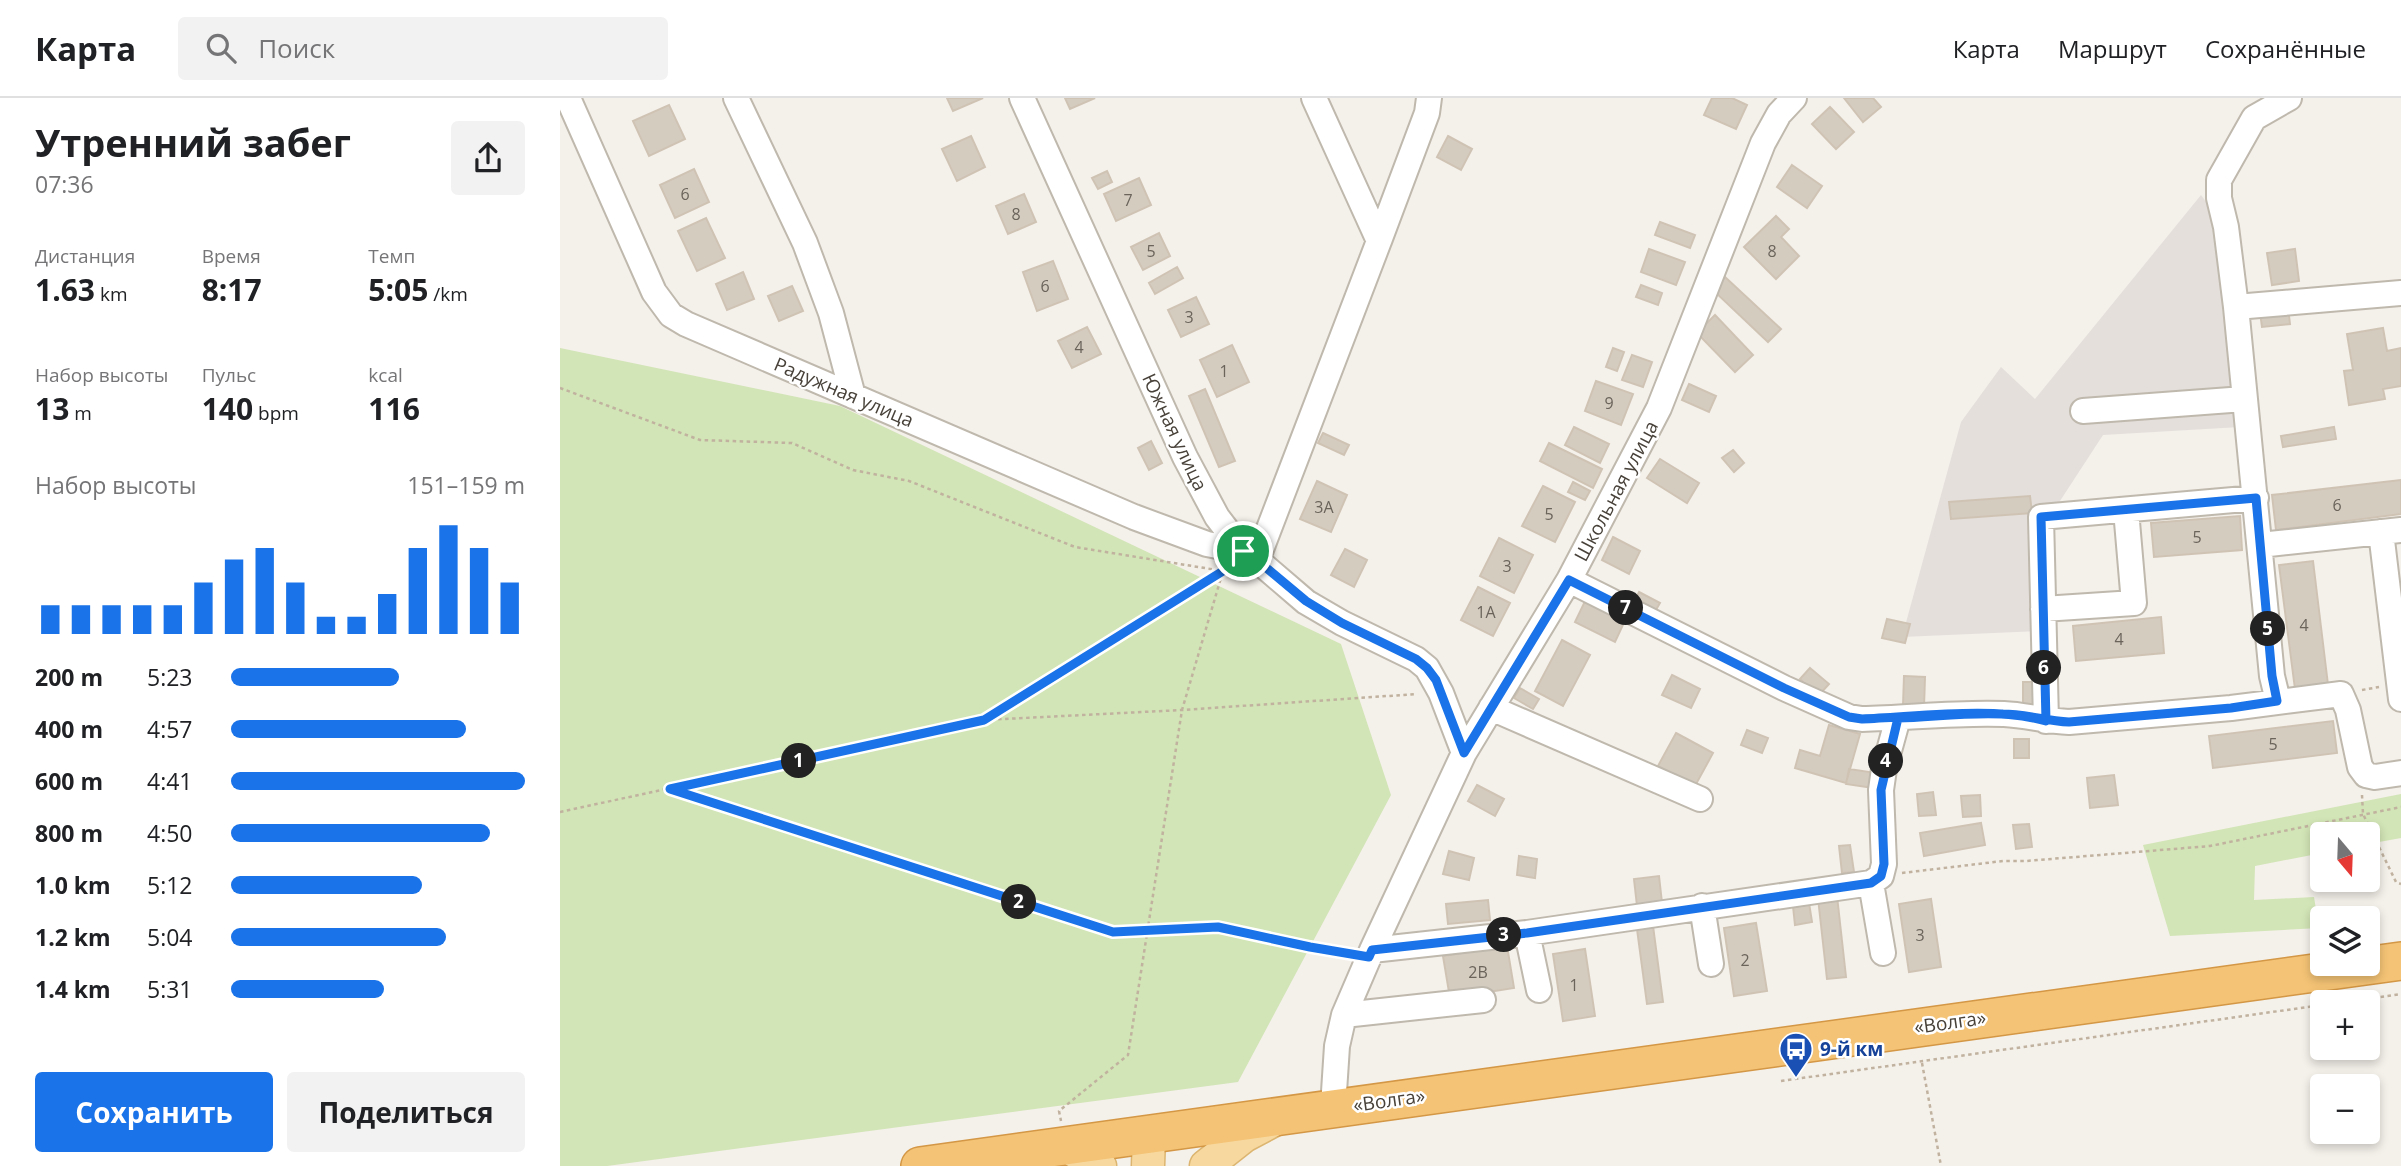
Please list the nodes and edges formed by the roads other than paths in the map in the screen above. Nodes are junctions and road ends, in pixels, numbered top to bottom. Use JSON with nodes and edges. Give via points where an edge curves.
{"nodes":[{"id":1,"x":568,"y":98,"type":"edge"},
{"id":2,"x":736,"y":98,"type":"edge"},
{"id":3,"x":1022,"y":98,"type":"edge"},
{"id":4,"x":1314,"y":98,"type":"edge"},
{"id":5,"x":1429,"y":98,"type":"edge"},
{"id":6,"x":1794,"y":98,"type":"edge"},
{"id":7,"x":2289,"y":98,"type":"edge"},
{"id":8,"x":1379,"y":241,"type":"junction"},
{"id":9,"x":2401,"y":293,"type":"edge"},
{"id":10,"x":2236,"y":307,"type":"junction"},
{"id":11,"x":853,"y":396,"type":"junction"},
{"id":12,"x":2244,"y":399,"type":"junction"},
{"id":13,"x":2082,"y":411,"type":"dead end"},
{"id":14,"x":2256,"y":498,"type":"junction"},
{"id":15,"x":2126,"y":509,"type":"junction"},
{"id":16,"x":2391,"y":531,"type":"edge"},
{"id":17,"x":2260,"y":545,"type":"junction"},
{"id":18,"x":1250,"y":556,"type":"junction"},
{"id":19,"x":1569,"y":580,"type":"junction"},
{"id":20,"x":2043,"y":609,"type":"junction"},
{"id":21,"x":2400,"y":689,"type":"edge"},
{"id":22,"x":2277,"y":701,"type":"junction"},
{"id":23,"x":1491,"y":708,"type":"junction"},
{"id":24,"x":1898,"y":718,"type":"junction"},
{"id":25,"x":2046,"y":721,"type":"junction"},
{"id":26,"x":1464,"y":753,"type":"junction"},
{"id":27,"x":2401,"y":773,"type":"edge"},
{"id":28,"x":1700,"y":799,"type":"dead end"},
{"id":29,"x":1876,"y":879,"type":"junction"},
{"id":30,"x":1702,"y":906,"type":"junction"},
{"id":31,"x":1527,"y":933,"type":"junction"},
{"id":32,"x":1370,"y":953,"type":"junction"},
{"id":33,"x":1883,"y":953,"type":"dead end"},
{"id":34,"x":2401,"y":961,"type":"edge"},
{"id":35,"x":1712,"y":964,"type":"dead end"},
{"id":36,"x":1539,"y":990,"type":"dead end"},
{"id":37,"x":1483,"y":1000,"type":"dead end"},
{"id":38,"x":1344,"y":1015,"type":"junction"},
{"id":39,"x":1333,"y":1107,"type":"junction"},
{"id":40,"x":1289,"y":1114,"type":"junction"},
{"id":41,"x":1064,"y":1135,"type":"junction"},
{"id":42,"x":1148,"y":1150,"type":"edge"},
{"id":43,"x":920,"y":1166,"type":"edge"},
{"id":44,"x":1100,"y":1166,"type":"edge"},
{"id":45,"x":1206,"y":1166,"type":"edge"}],
"edges":[{"from":1,"to":11,"type":"street","name":"Радужная улица","via":[[654,292],[671,315]]},
{"from":2,"to":11,"type":"street","via":[[805,243],[831,313]]},
{"from":3,"to":18,"type":"street","name":"Южная улица","via":[[1185,457],[1217,517]]},
{"from":4,"to":8,"type":"street"},
{"from":5,"to":8,"type":"street"},
{"from":6,"to":19,"type":"street","name":"Школьная улица","via":[[1763,143],[1659,408]]},
{"from":7,"to":10,"type":"street","via":[[2254,118],[2219,180]]},
{"from":8,"to":18,"type":"street"},
{"from":9,"to":10,"type":"street"},
{"from":10,"to":12,"type":"street"},
{"from":11,"to":18,"type":"street","name":"Радужная улица","via":[[1135,517]]},
{"from":12,"to":13,"type":"street"},
{"from":12,"to":14,"type":"street"},
{"from":14,"to":15,"type":"street"},
{"from":14,"to":17,"type":"street"},
{"from":15,"to":20,"type":"street","via":[[2041,517]]},
{"from":15,"to":20,"type":"street","via":[[2134,603]]},
{"from":16,"to":17,"type":"street"},
{"from":16,"to":21,"type":"street"},
{"from":17,"to":22,"type":"street"},
{"from":18,"to":26,"type":"street","name":"Южная улица","via":[[1306,601],[1427,668]]},
{"from":19,"to":23,"type":"street","name":"Школьная улица"},
{"from":19,"to":24,"type":"street","via":[[1849,717]]},
{"from":20,"to":25,"type":"street"},
{"from":22,"to":25,"type":"street"},
{"from":22,"to":27,"type":"street","via":[[2341,694],[2366,775]]},
{"from":23,"to":26,"type":"street","name":"Школьная улица"},
{"from":23,"to":28,"type":"street"},
{"from":24,"to":25,"type":"street","via":[[2002,713]]},
{"from":24,"to":29,"type":"street","via":[[1881,790],[1884,864]]},
{"from":26,"to":32,"type":"street","name":"Школьная улица"},
{"from":29,"to":30,"type":"street"},
{"from":29,"to":33,"type":"street"},
{"from":30,"to":31,"type":"street"},
{"from":30,"to":35,"type":"street"},
{"from":31,"to":32,"type":"street"},
{"from":31,"to":36,"type":"street"},
{"from":32,"to":38,"type":"street","name":"Школьная улица"},
{"from":34,"to":39,"type":"highway","name":"«Волга»"},
{"from":37,"to":38,"type":"street"},
{"from":38,"to":39,"type":"street","name":"Школьная улица"},
{"from":39,"to":40,"type":"highway","name":"«Волга»"},
{"from":40,"to":42,"type":"highway"},
{"from":40,"to":45,"type":"main road","via":[[1244,1136]]},
{"from":41,"to":42,"type":"highway"},
{"from":41,"to":43,"type":"highway"},
{"from":41,"to":44,"type":"main road"}]}
